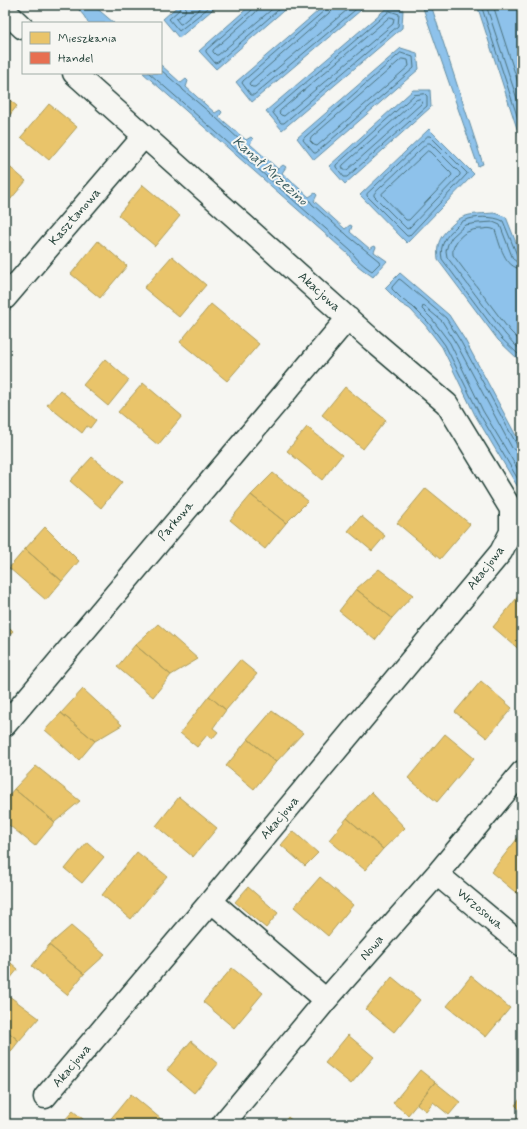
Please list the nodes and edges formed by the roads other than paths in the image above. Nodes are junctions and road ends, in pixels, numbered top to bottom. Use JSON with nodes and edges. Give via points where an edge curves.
{"nodes":[{"id":1,"x":5,"y":11,"type":"edge"},
{"id":2,"x":22,"y":27,"type":"edge"},
{"id":3,"x":75,"y":74,"type":"edge"},
{"id":4,"x":144,"y":136,"type":"junction"},
{"id":5,"x":5,"y":298,"type":"edge"},
{"id":6,"x":348,"y":318,"type":"junction"},
{"id":7,"x":5,"y":725,"type":"edge"},
{"id":8,"x":522,"y":772,"type":"edge"},
{"id":9,"x":437,"y":874,"type":"junction"},
{"id":10,"x":211,"y":902,"type":"junction"},
{"id":11,"x":522,"y":945,"type":"edge"},
{"id":12,"x":326,"y":1000,"type":"junction"},
{"id":13,"x":45,"y":1097,"type":"dead end"},
{"id":14,"x":223,"y":1124,"type":"edge"}],
"edges":[{"from":1,"to":2,"type":"street"},
{"from":3,"to":4,"type":"street","name":"Akacjowa"},
{"from":4,"to":5,"type":"street","name":"Kasztanowa"},
{"from":4,"to":6,"type":"street","name":"Akacjowa"},
{"from":6,"to":7,"type":"street","name":"Parkowa"},
{"from":6,"to":10,"type":"street","name":"Akacjowa","via":[[447,404],[511,509],[511,532],[501,552]]},
{"from":8,"to":9,"type":"street","name":"Nowa"},
{"from":9,"to":11,"type":"street","name":"Wrzosowa"},
{"from":9,"to":12,"type":"street","name":"Nowa"},
{"from":10,"to":12,"type":"street"},
{"from":10,"to":13,"type":"street","name":"Akacjowa"},
{"from":12,"to":14,"type":"street","name":"Nowa"}]}
